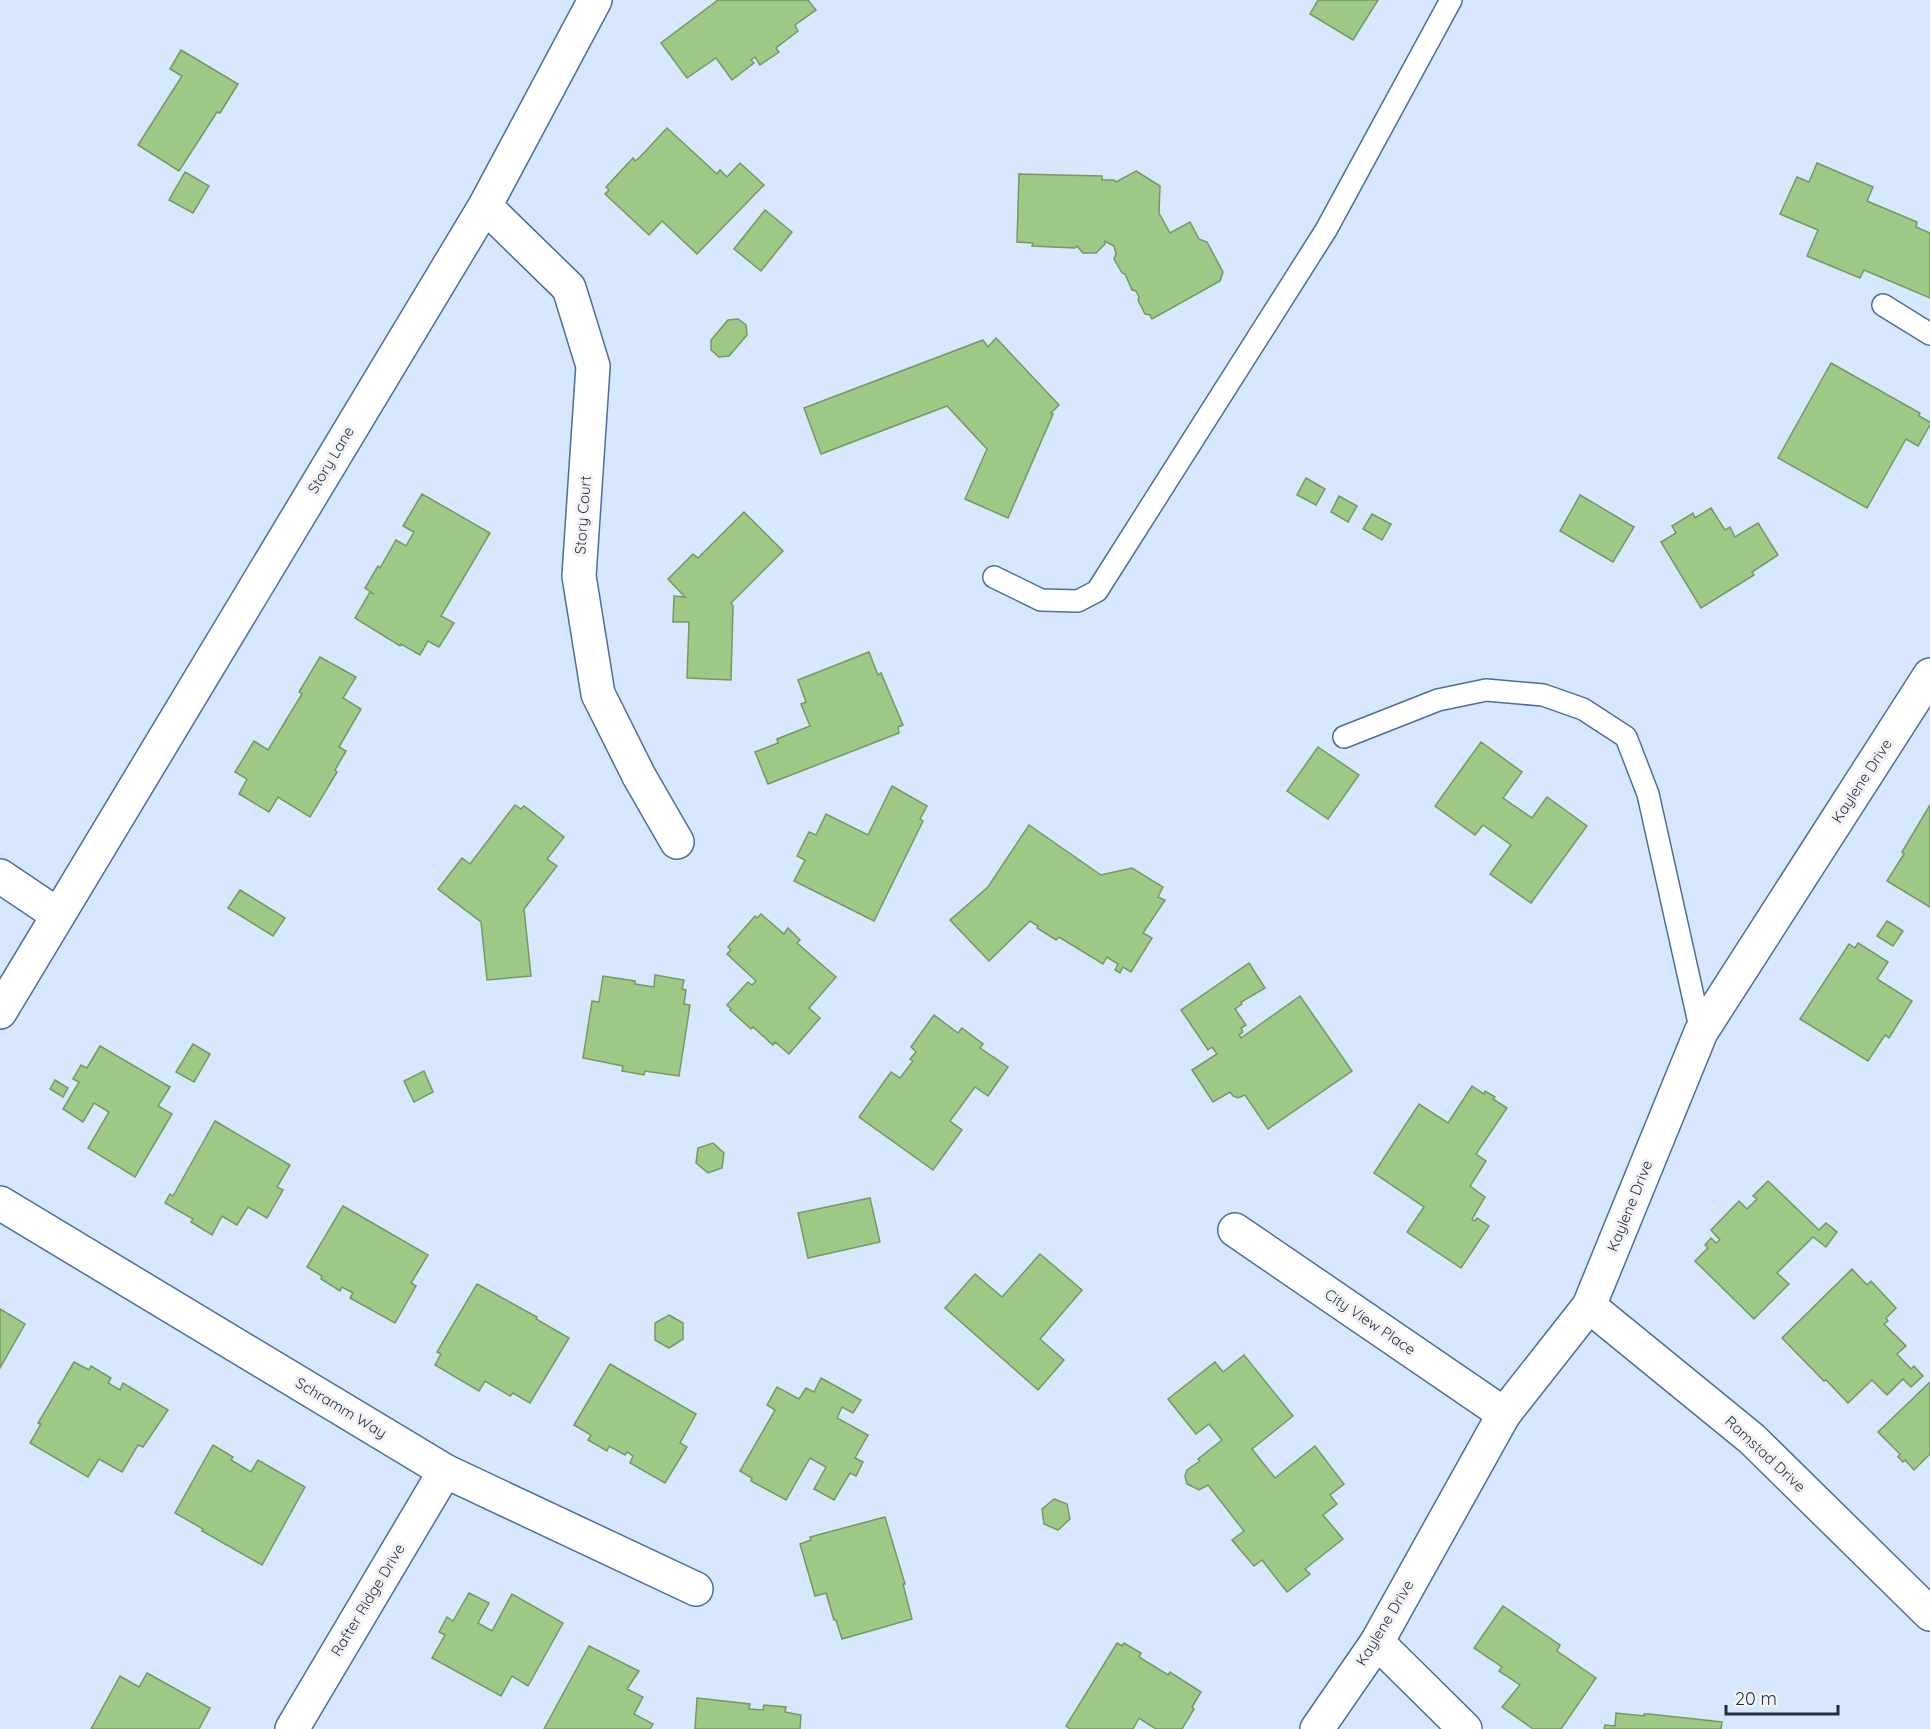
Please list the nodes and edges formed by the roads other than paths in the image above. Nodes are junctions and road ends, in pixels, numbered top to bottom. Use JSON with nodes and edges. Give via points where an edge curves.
{"nodes":[{"id":1,"x":595,"y":0,"type":"edge"},
{"id":2,"x":1451,"y":0,"type":"edge"},
{"id":3,"x":485,"y":206,"type":"junction"},
{"id":4,"x":1883,"y":305,"type":"dead end"},
{"id":5,"x":1930,"y":334,"type":"edge"},
{"id":6,"x":994,"y":577,"type":"dead end"},
{"id":7,"x":1930,"y":675,"type":"edge"},
{"id":8,"x":1344,"y":737,"type":"dead end"},
{"id":9,"x":677,"y":842,"type":"dead end"},
{"id":10,"x":0,"y":876,"type":"edge"},
{"id":11,"x":58,"y":915,"type":"junction"},
{"id":12,"x":0,"y":1012,"type":"edge"},
{"id":13,"x":1701,"y":1032,"type":"junction"},
{"id":14,"x":0,"y":1203,"type":"edge"},
{"id":15,"x":1235,"y":1230,"type":"dead end"},
{"id":16,"x":1589,"y":1306,"type":"junction"},
{"id":17,"x":1504,"y":1414,"type":"junction"},
{"id":18,"x":445,"y":1471,"type":"junction"},
{"id":19,"x":696,"y":1589,"type":"dead end"},
{"id":20,"x":1930,"y":1614,"type":"edge"},
{"id":21,"x":1377,"y":1642,"type":"junction"},
{"id":22,"x":292,"y":1729,"type":"edge"},
{"id":23,"x":1317,"y":1729,"type":"edge"},
{"id":24,"x":1465,"y":1729,"type":"edge"}],
"edges":[{"from":1,"to":3,"type":"street","name":"Story Lane"},
{"from":2,"to":6,"type":"lane","via":[[1326,230],[1097,591],[1078,601],[1041,600]]},
{"from":3,"to":9,"type":"street","name":"Story Court","via":[[569,288],[593,366],[579,576],[598,694]]},
{"from":3,"to":11,"type":"street","name":"Story Lane"},
{"from":4,"to":5,"type":"lane"},
{"from":7,"to":13,"type":"street","name":"Kaylene Drive"},
{"from":8,"to":13,"type":"lane","via":[[1438,700],[1486,690],[1543,695],[1583,709],[1626,737],[1648,794]]},
{"from":10,"to":11,"type":"street"},
{"from":11,"to":12,"type":"street","name":"Story Lane"},
{"from":13,"to":16,"type":"street","name":"Kaylene Drive"},
{"from":14,"to":18,"type":"street","name":"Schramm Way"},
{"from":15,"to":17,"type":"street","name":"City View Place"},
{"from":16,"to":17,"type":"street","name":"Kaylene Drive"},
{"from":16,"to":20,"type":"street","name":"Ramstad Drive","via":[[1752,1439]]},
{"from":17,"to":21,"type":"street","name":"Kaylene Drive"},
{"from":18,"to":19,"type":"street","name":"Schramm Way"},
{"from":18,"to":22,"type":"street","name":"Rafter Ridge Drive"},
{"from":21,"to":23,"type":"street","name":"Kaylene Drive"},
{"from":21,"to":24,"type":"street"}]}
